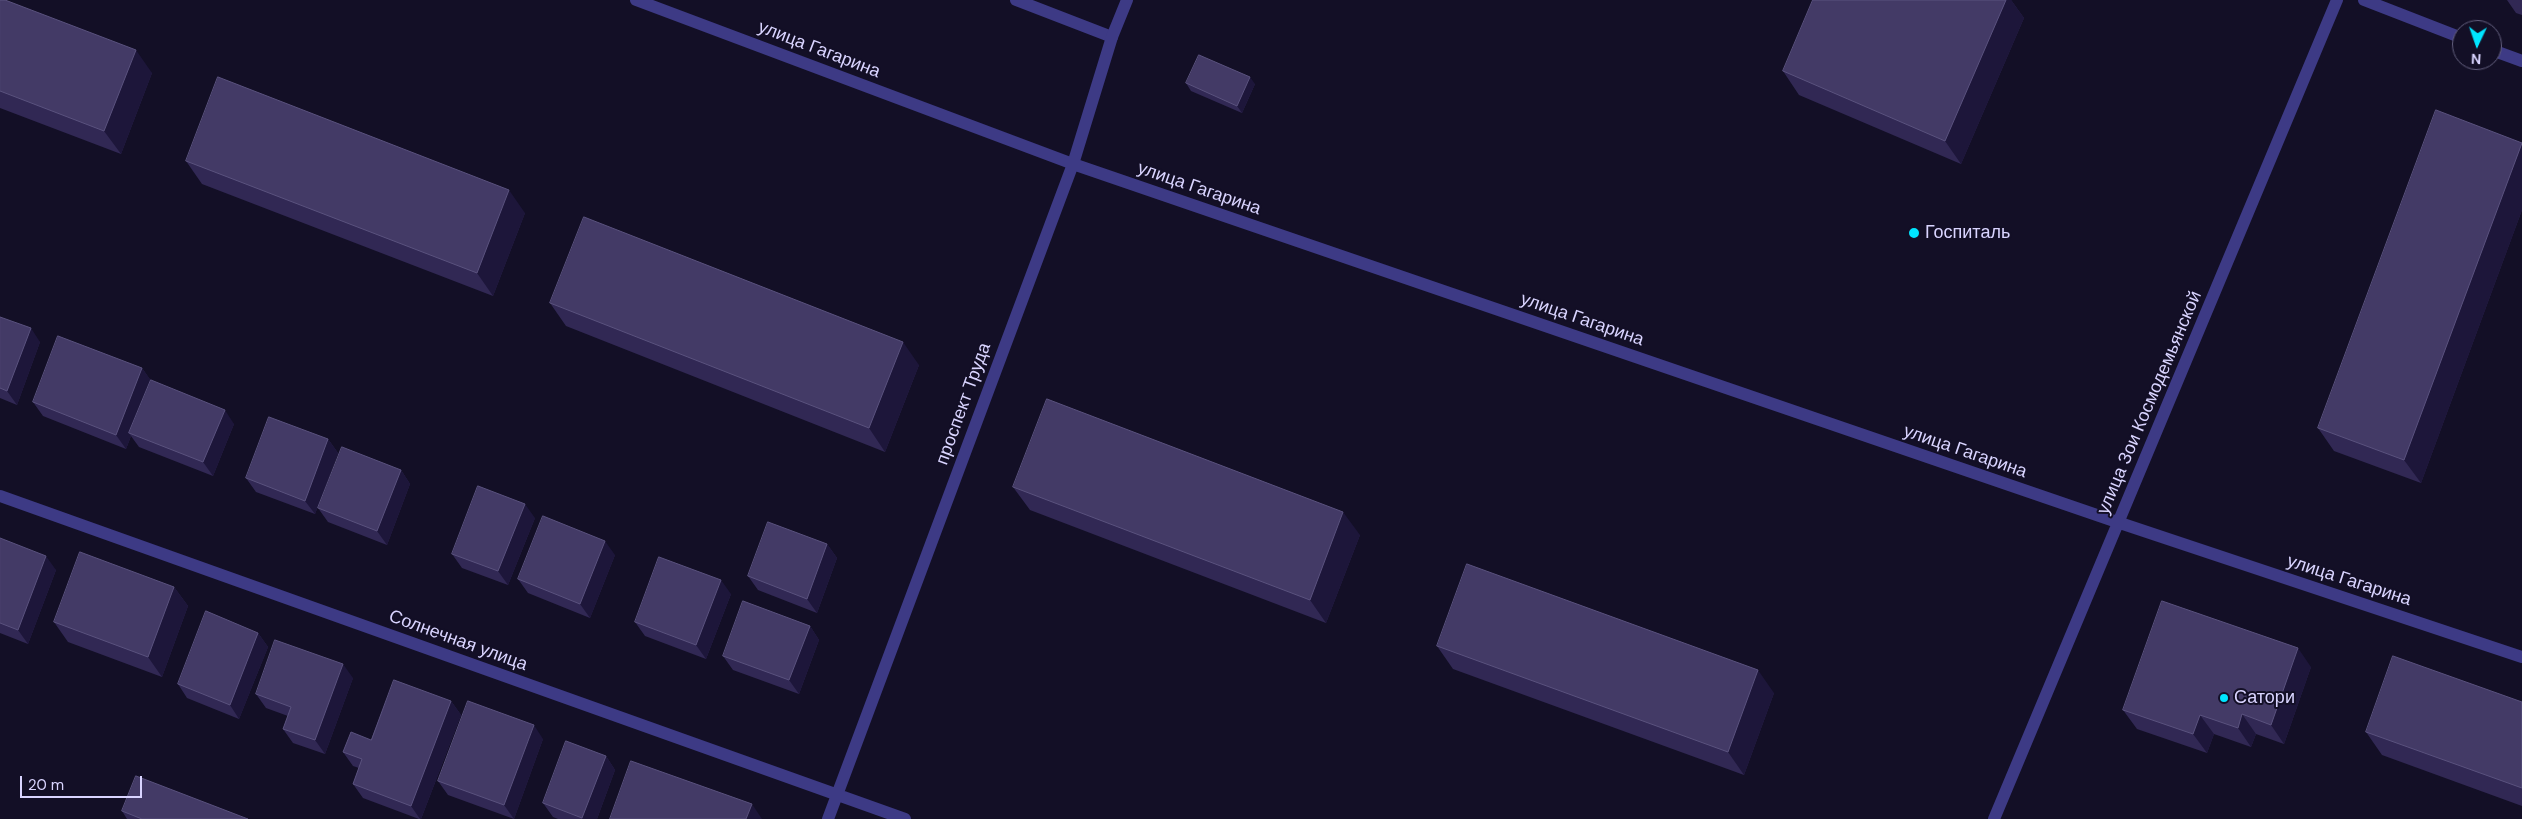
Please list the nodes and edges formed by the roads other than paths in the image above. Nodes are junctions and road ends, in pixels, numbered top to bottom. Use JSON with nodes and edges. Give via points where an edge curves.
{"nodes":[{"id":1,"x":636,"y":0,"type":"edge"},
{"id":2,"x":1016,"y":0,"type":"edge"},
{"id":3,"x":1127,"y":0,"type":"edge"},
{"id":4,"x":2337,"y":0,"type":"edge"},
{"id":5,"x":2364,"y":0,"type":"edge"},
{"id":6,"x":2452,"y":34,"type":"edge"},
{"id":7,"x":1112,"y":37,"type":"junction"},
{"id":8,"x":2502,"y":54,"type":"edge"},
{"id":9,"x":2522,"y":61,"type":"edge"},
{"id":10,"x":1073,"y":164,"type":"junction"},
{"id":11,"x":0,"y":496,"type":"edge"},
{"id":12,"x":2120,"y":523,"type":"junction"},
{"id":13,"x":2522,"y":657,"type":"edge"},
{"id":14,"x":837,"y":795,"type":"junction"},
{"id":15,"x":828,"y":819,"type":"edge"},
{"id":16,"x":905,"y":819,"type":"edge"},
{"id":17,"x":1994,"y":819,"type":"edge"}],
"edges":[{"from":1,"to":10,"type":"street","name":"улица Гагарина"},
{"from":2,"to":7,"type":"street"},
{"from":3,"to":7,"type":"street","name":"проспект Труда"},
{"from":4,"to":12,"type":"street","name":"улица Зои Космодемьянской"},
{"from":5,"to":6,"type":"street"},
{"from":7,"to":10,"type":"street","name":"проспект Труда"},
{"from":8,"to":9,"type":"street"},
{"from":10,"to":12,"type":"street","name":"улица Гагарина"},
{"from":10,"to":14,"type":"street","name":"проспект Труда"},
{"from":11,"to":14,"type":"street","name":"Солнечная улица"},
{"from":12,"to":13,"type":"street","name":"улица Гагарина"},
{"from":12,"to":17,"type":"street","name":"улица Зои Космодемьянской"},
{"from":14,"to":15,"type":"street","name":"проспект Труда"},
{"from":14,"to":16,"type":"street","name":"Солнечная улица"}]}
